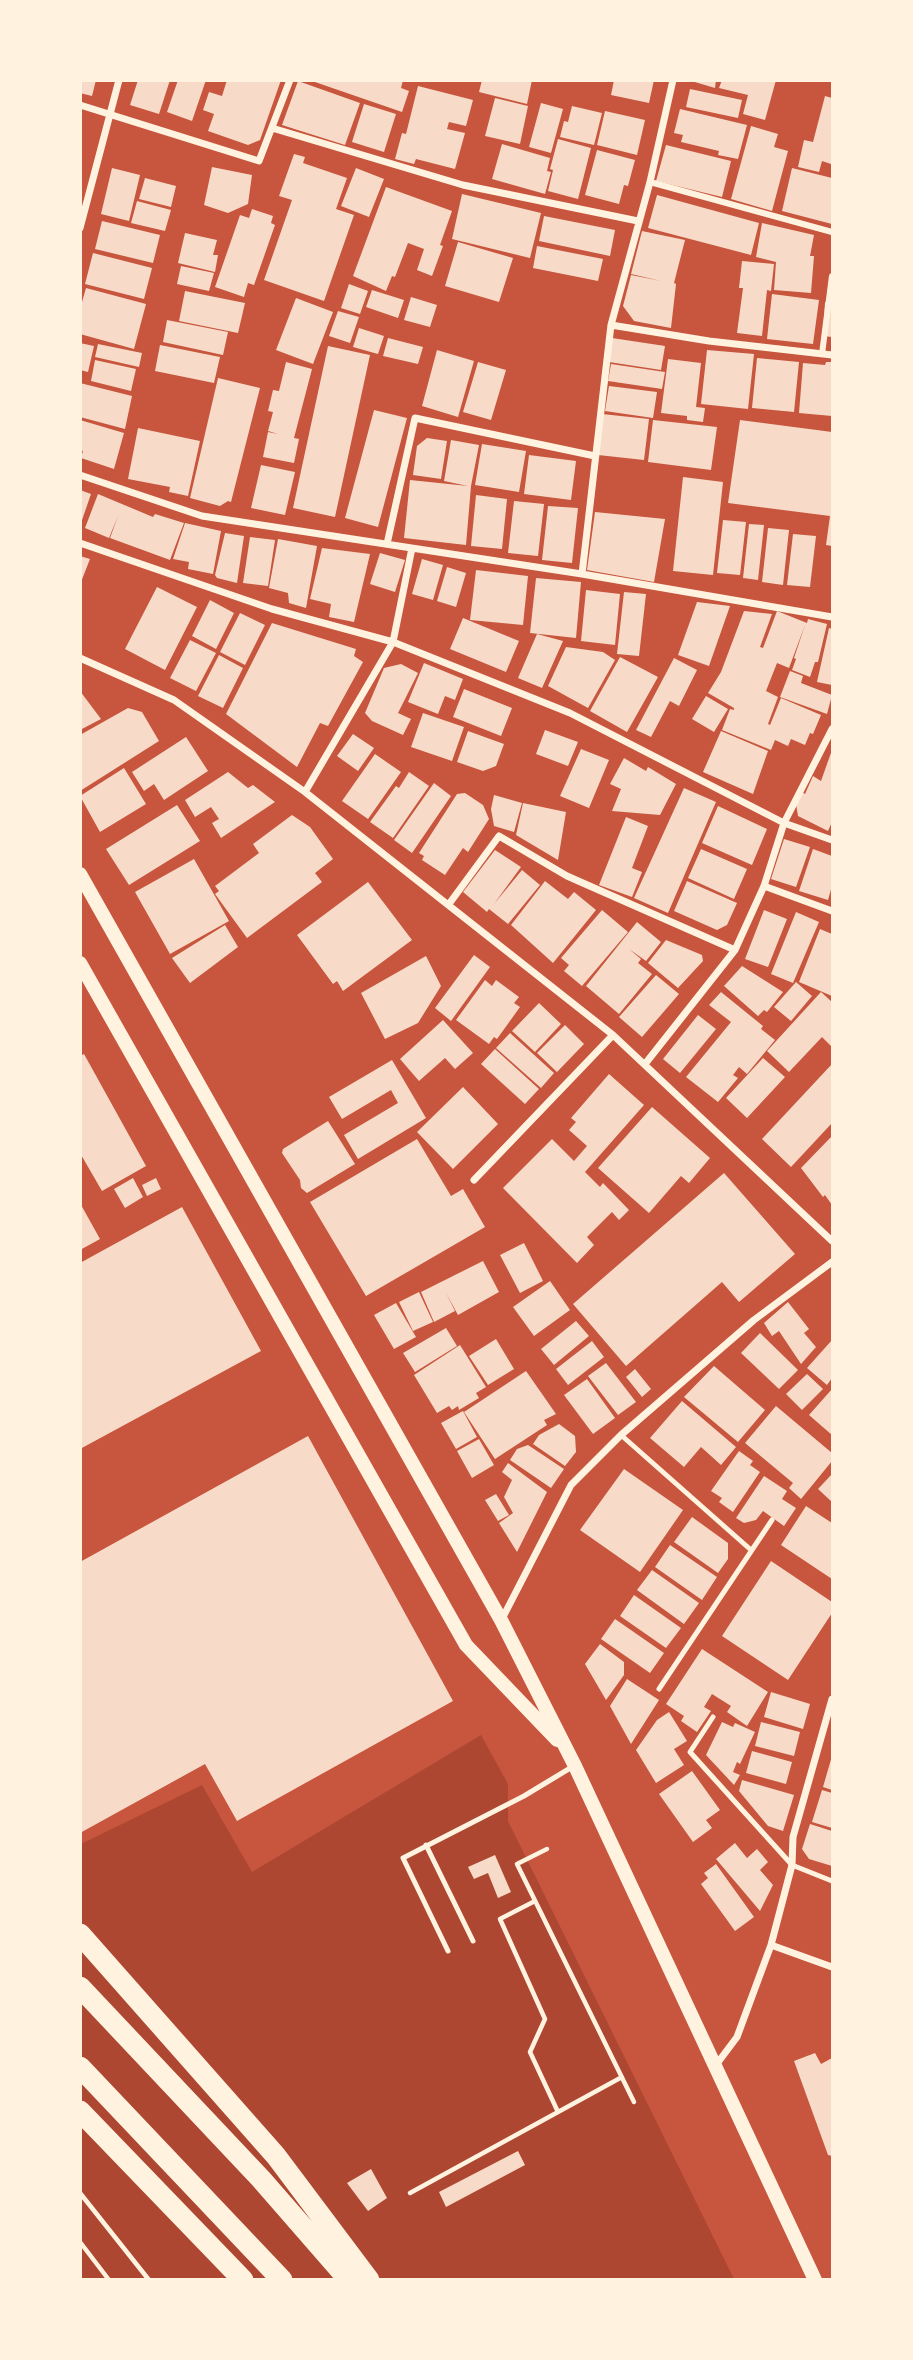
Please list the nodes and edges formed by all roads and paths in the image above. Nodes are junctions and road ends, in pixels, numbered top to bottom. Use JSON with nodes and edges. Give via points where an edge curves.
{"nodes":[{"id":1,"x":120,"y":80,"type":"edge"},
{"id":2,"x":290,"y":80,"type":"edge"},
{"id":3,"x":673,"y":80,"type":"edge"},
{"id":4,"x":80,"y":105,"type":"edge"},
{"id":5,"x":110,"y":113,"type":"junction"},
{"id":6,"x":272,"y":128,"type":"junction"},
{"id":7,"x":650,"y":182,"type":"junction"},
{"id":8,"x":638,"y":221,"type":"junction"},
{"id":9,"x":80,"y":228,"type":"edge"},
{"id":10,"x":832,"y":232,"type":"edge"},
{"id":11,"x":832,"y":276,"type":"edge"},
{"id":12,"x":611,"y":325,"type":"junction"},
{"id":13,"x":822,"y":354,"type":"junction"},
{"id":14,"x":832,"y":355,"type":"edge"},
{"id":15,"x":595,"y":456,"type":"junction"},
{"id":16,"x":80,"y":475,"type":"edge"},
{"id":17,"x":80,"y":543,"type":"edge"},
{"id":18,"x":387,"y":544,"type":"junction"},
{"id":19,"x":412,"y":548,"type":"junction"},
{"id":20,"x":582,"y":574,"type":"junction"},
{"id":21,"x":832,"y":617,"type":"edge"},
{"id":22,"x":393,"y":642,"type":"junction"},
{"id":23,"x":80,"y":658,"type":"edge"},
{"id":24,"x":832,"y":729,"type":"edge"},
{"id":25,"x":305,"y":792,"type":"junction"},
{"id":26,"x":784,"y":823,"type":"junction"},
{"id":27,"x":832,"y":840,"type":"edge"},
{"id":28,"x":80,"y":874,"type":"edge"},
{"id":29,"x":764,"y":886,"type":"junction"},
{"id":30,"x":449,"y":904,"type":"junction"},
{"id":31,"x":832,"y":911,"type":"edge"},
{"id":32,"x":735,"y":950,"type":"junction"},
{"id":33,"x":80,"y":963,"type":"edge"},
{"id":34,"x":613,"y":1035,"type":"junction"},
{"id":35,"x":645,"y":1064,"type":"junction"},
{"id":36,"x":474,"y":1180,"type":"dead end"},
{"id":37,"x":832,"y":1241,"type":"edge"},
{"id":38,"x":832,"y":1262,"type":"edge"},
{"id":39,"x":621,"y":1435,"type":"junction"},
{"id":40,"x":772,"y":1520,"type":"dead end"},
{"id":41,"x":751,"y":1550,"type":"junction"},
{"id":42,"x":501,"y":1620,"type":"junction"},
{"id":43,"x":659,"y":1689,"type":"dead end"},
{"id":44,"x":832,"y":1699,"type":"edge"},
{"id":45,"x":713,"y":1717,"type":"dead end"},
{"id":46,"x":567,"y":1752,"type":"junction"},
{"id":47,"x":575,"y":1766,"type":"junction"},
{"id":48,"x":426,"y":1845,"type":"junction"},
{"id":49,"x":547,"y":1849,"type":"dead end"},
{"id":50,"x":792,"y":1865,"type":"junction"},
{"id":51,"x":832,"y":1881,"type":"edge"},
{"id":52,"x":535,"y":1901,"type":"junction"},
{"id":53,"x":80,"y":1934,"type":"edge"},
{"id":54,"x":473,"y":1941,"type":"dead end"},
{"id":55,"x":771,"y":1945,"type":"junction"},
{"id":56,"x":448,"y":1951,"type":"dead end"},
{"id":57,"x":832,"y":1967,"type":"edge"},
{"id":58,"x":80,"y":1987,"type":"edge"},
{"id":59,"x":716,"y":2066,"type":"junction"},
{"id":60,"x":80,"y":2067,"type":"edge"},
{"id":61,"x":622,"y":2077,"type":"junction"},
{"id":62,"x":634,"y":2102,"type":"dead end"},
{"id":63,"x":80,"y":2111,"type":"edge"},
{"id":64,"x":558,"y":2112,"type":"junction"},
{"id":65,"x":80,"y":2193,"type":"edge"},
{"id":66,"x":410,"y":2193,"type":"dead end"},
{"id":67,"x":80,"y":2242,"type":"edge"},
{"id":68,"x":110,"y":2280,"type":"edge"},
{"id":69,"x":149,"y":2280,"type":"edge"},
{"id":70,"x":243,"y":2280,"type":"edge"},
{"id":71,"x":282,"y":2280,"type":"edge"},
{"id":72,"x":349,"y":2280,"type":"edge"},
{"id":73,"x":369,"y":2280,"type":"edge"},
{"id":74,"x":815,"y":2280,"type":"edge"}],
"edges":[{"from":1,"to":5,"type":"street"},
{"from":2,"to":6,"type":"street"},
{"from":3,"to":7,"type":"street"},
{"from":4,"to":5,"type":"street"},
{"from":5,"to":6,"type":"street","via":[[258,161]]},
{"from":5,"to":9,"type":"street"},
{"from":6,"to":8,"type":"street","via":[[463,185]]},
{"from":7,"to":8,"type":"street"},
{"from":7,"to":10,"type":"street"},
{"from":8,"to":12,"type":"street"},
{"from":11,"to":13,"type":"street"},
{"from":12,"to":13,"type":"street"},
{"from":12,"to":15,"type":"street"},
{"from":13,"to":14,"type":"street"},
{"from":15,"to":18,"type":"street","via":[[415,418]]},
{"from":15,"to":20,"type":"street"},
{"from":16,"to":18,"type":"street","via":[[202,516]]},
{"from":17,"to":22,"type":"street","via":[[272,609]]},
{"from":18,"to":19,"type":"street"},
{"from":19,"to":20,"type":"street"},
{"from":19,"to":22,"type":"street"},
{"from":20,"to":21,"type":"street"},
{"from":22,"to":25,"type":"street"},
{"from":22,"to":26,"type":"street","via":[[570,713]]},
{"from":23,"to":25,"type":"street","via":[[174,700]]},
{"from":24,"to":26,"type":"street"},
{"from":25,"to":30,"type":"street"},
{"from":26,"to":27,"type":"street"},
{"from":26,"to":29,"type":"street"},
{"from":28,"to":42,"type":"main road"},
{"from":29,"to":31,"type":"street"},
{"from":29,"to":32,"type":"street"},
{"from":30,"to":32,"type":"street","via":[[499,836],[567,876]]},
{"from":30,"to":34,"type":"street"},
{"from":32,"to":35,"type":"street"},
{"from":33,"to":46,"type":"main road","via":[[466,1645]]},
{"from":34,"to":35,"type":"street"},
{"from":34,"to":36,"type":"street"},
{"from":35,"to":37,"type":"street"},
{"from":38,"to":39,"type":"street","via":[[754,1320]]},
{"from":39,"to":41,"type":"lane"},
{"from":39,"to":42,"type":"street","via":[[571,1485]]},
{"from":40,"to":41,"type":"lane"},
{"from":41,"to":43,"type":"lane"},
{"from":42,"to":46,"type":"main road"},
{"from":44,"to":50,"type":"street","via":[[793,1837]]},
{"from":45,"to":50,"type":"lane","via":[[690,1752]]},
{"from":46,"to":47,"type":"main road"},
{"from":47,"to":48,"type":"lane"},
{"from":47,"to":59,"type":"main road"},
{"from":48,"to":54,"type":"lane"},
{"from":48,"to":56,"type":"lane","via":[[404,1858]]},
{"from":49,"to":52,"type":"path","via":[[517,1864]]},
{"from":50,"to":51,"type":"lane"},
{"from":50,"to":55,"type":"street"},
{"from":52,"to":61,"type":"path"},
{"from":52,"to":64,"type":"path","via":[[500,1919],[545,2019],[530,2052]]},
{"from":53,"to":73,"type":"highway","via":[[276,2156]]},
{"from":55,"to":57,"type":"street"},
{"from":55,"to":59,"type":"street","via":[[737,2037]]},
{"from":58,"to":72,"type":"highway"},
{"from":59,"to":74,"type":"main road"},
{"from":60,"to":71,"type":"highway"},
{"from":61,"to":62,"type":"path"},
{"from":61,"to":64,"type":"path"},
{"from":63,"to":70,"type":"highway"},
{"from":64,"to":66,"type":"path"},
{"from":65,"to":69,"type":"path"},
{"from":67,"to":68,"type":"path"}]}
